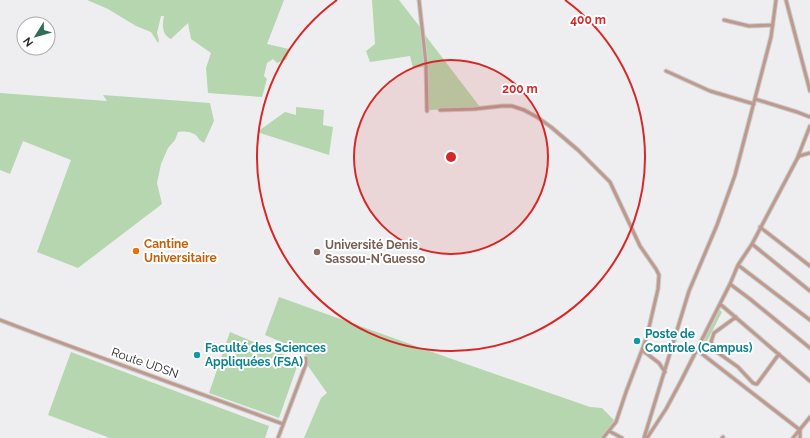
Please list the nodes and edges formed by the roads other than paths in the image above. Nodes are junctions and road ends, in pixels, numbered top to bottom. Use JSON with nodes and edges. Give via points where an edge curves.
{"nodes":[{"id":1,"x":420,"y":0,"type":"edge"},
{"id":2,"x":776,"y":0,"type":"edge"},
{"id":3,"x":786,"y":0,"type":"edge"},
{"id":4,"x":724,"y":20,"type":"dead end"},
{"id":5,"x":773,"y":25,"type":"junction"},
{"id":6,"x":666,"y":70,"type":"dead end"},
{"id":7,"x":810,"y":91,"type":"edge"},
{"id":8,"x":755,"y":99,"type":"junction"},
{"id":9,"x":754,"y":104,"type":"junction"},
{"id":10,"x":440,"y":110,"type":"dead end"},
{"id":11,"x":427,"y":111,"type":"dead end"},
{"id":12,"x":810,"y":117,"type":"edge"},
{"id":13,"x":810,"y":126,"type":"edge"},
{"id":14,"x":810,"y":154,"type":"edge"},
{"id":15,"x":797,"y":160,"type":"junction"},
{"id":16,"x":760,"y":227,"type":"junction"},
{"id":17,"x":752,"y":244,"type":"junction"},
{"id":18,"x":738,"y":265,"type":"junction"},
{"id":19,"x":810,"y":266,"type":"edge"},
{"id":20,"x":730,"y":284,"type":"junction"},
{"id":21,"x":810,"y":291,"type":"edge"},
{"id":22,"x":720,"y":304,"type":"junction"},
{"id":23,"x":736,"y":318,"type":"junction"},
{"id":24,"x":0,"y":320,"type":"edge"},
{"id":25,"x":810,"y":320,"type":"edge"},
{"id":26,"x":810,"y":348,"type":"edge"},
{"id":27,"x":642,"y":350,"type":"junction"},
{"id":28,"x":697,"y":350,"type":"junction"},
{"id":29,"x":779,"y":354,"type":"junction"},
{"id":30,"x":306,"y":358,"type":"dead end"},
{"id":31,"x":665,"y":372,"type":"junction"},
{"id":32,"x":810,"y":381,"type":"edge"},
{"id":33,"x":810,"y":417,"type":"edge"},
{"id":34,"x":283,"y":424,"type":"junction"},
{"id":35,"x":800,"y":430,"type":"junction"},
{"id":36,"x":609,"y":431,"type":"junction"},
{"id":37,"x":278,"y":438,"type":"edge"},
{"id":38,"x":603,"y":438,"type":"edge"},
{"id":39,"x":622,"y":438,"type":"edge"},
{"id":40,"x":645,"y":438,"type":"edge"},
{"id":41,"x":793,"y":438,"type":"edge"},
{"id":42,"x":800,"y":438,"type":"edge"}],
"edges":[{"from":1,"to":11,"type":"street"},
{"from":2,"to":5,"type":"street"},
{"from":3,"to":7,"type":"street"},
{"from":4,"to":5,"type":"street","via":[[749,26]]},
{"from":5,"to":8,"type":"street"},
{"from":6,"to":9,"type":"street","via":[[710,91]]},
{"from":8,"to":9,"type":"street"},
{"from":8,"to":12,"type":"street"},
{"from":9,"to":31,"type":"street","via":[[730,190],[692,282]]},
{"from":10,"to":27,"type":"street","via":[[512,106],[524,110],[551,127],[610,182],[640,246],[659,275],[658,289]]},
{"from":13,"to":15,"type":"street"},
{"from":14,"to":15,"type":"street","via":[[799,156]]},
{"from":15,"to":16,"type":"street"},
{"from":16,"to":17,"type":"street"},
{"from":16,"to":19,"type":"street"},
{"from":17,"to":18,"type":"street"},
{"from":17,"to":21,"type":"street"},
{"from":18,"to":20,"type":"street"},
{"from":18,"to":25,"type":"street"},
{"from":20,"to":22,"type":"street"},
{"from":20,"to":26,"type":"street"},
{"from":22,"to":23,"type":"street"},
{"from":22,"to":28,"type":"street"},
{"from":23,"to":29,"type":"street"},
{"from":23,"to":29,"type":"street","via":[[714,333],[711,342],[717,352],[738,367],[753,383],[757,384]]},
{"from":24,"to":34,"type":"street","name":"Route UDSN"},
{"from":27,"to":31,"type":"street","via":[[659,363]]},
{"from":27,"to":36,"type":"street","via":[[616,422]]},
{"from":28,"to":35,"type":"street"},
{"from":28,"to":40,"type":"street","via":[[666,408]]},
{"from":29,"to":32,"type":"street"},
{"from":30,"to":34,"type":"street"},
{"from":31,"to":40,"type":"street"},
{"from":33,"to":35,"type":"street"},
{"from":34,"to":37,"type":"street"},
{"from":35,"to":41,"type":"street"},
{"from":35,"to":42,"type":"street"},
{"from":36,"to":38,"type":"street"},
{"from":36,"to":39,"type":"street"}]}
